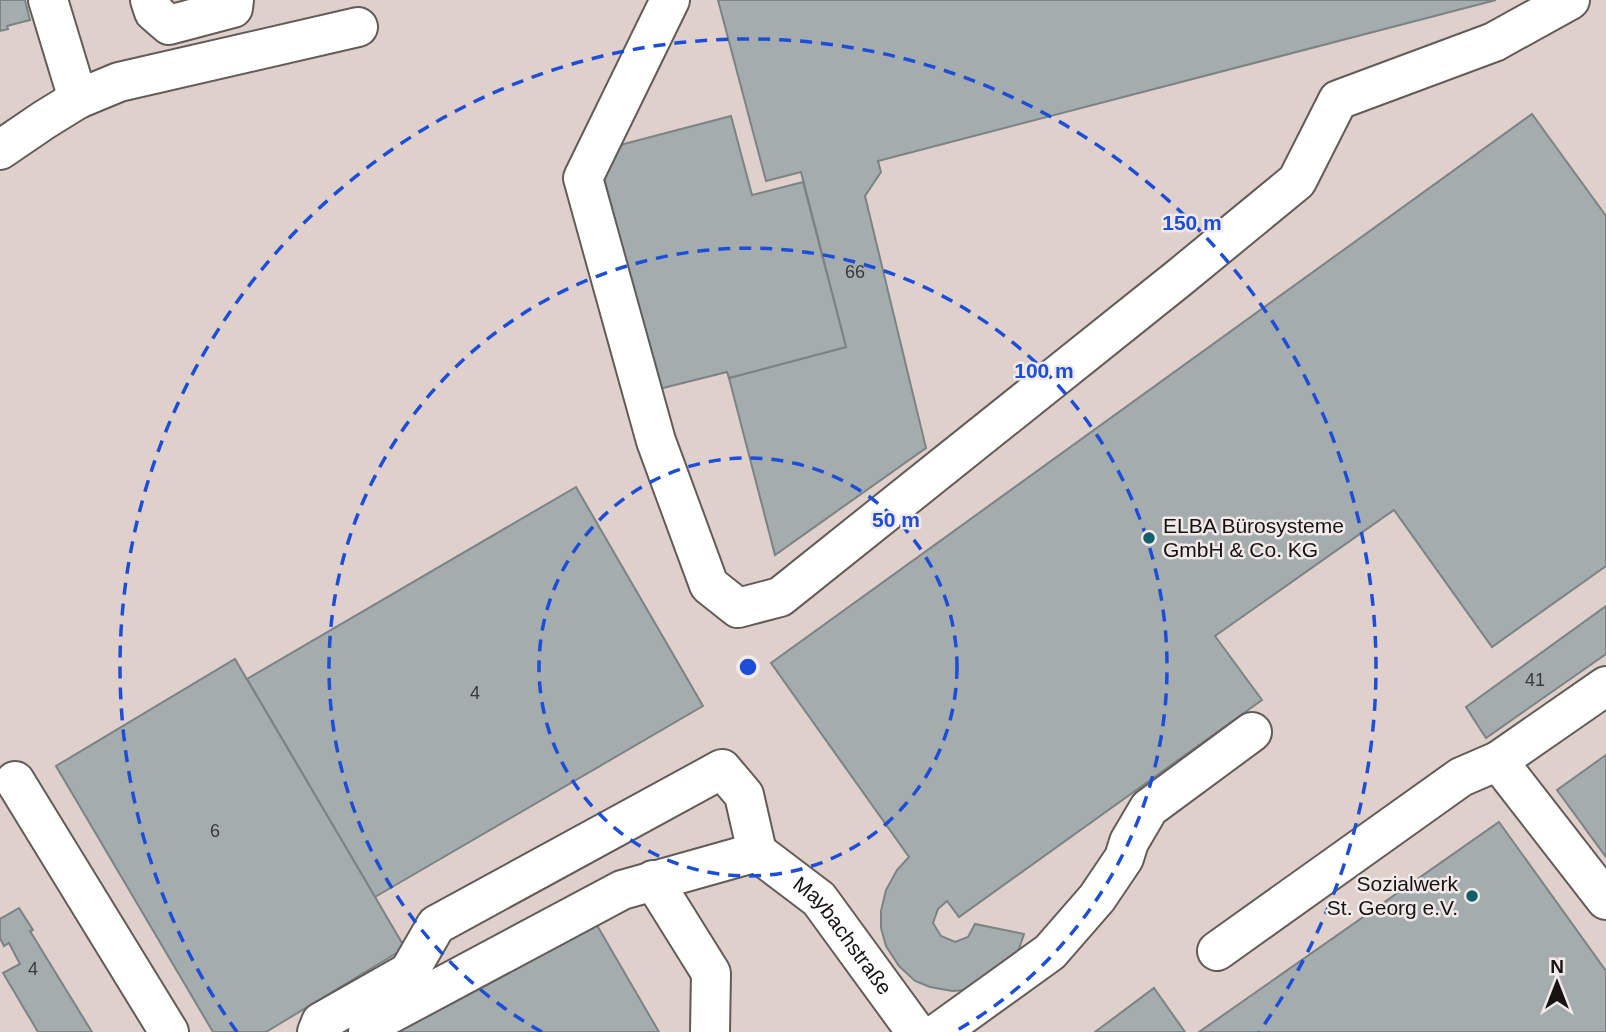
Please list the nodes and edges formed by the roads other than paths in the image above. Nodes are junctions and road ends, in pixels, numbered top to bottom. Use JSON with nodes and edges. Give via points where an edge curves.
{"nodes":[{"id":1,"x":48,"y":0,"type":"edge"},
{"id":2,"x":150,"y":0,"type":"edge"},
{"id":3,"x":234,"y":0,"type":"edge"},
{"id":4,"x":670,"y":0,"type":"edge"},
{"id":5,"x":1570,"y":0,"type":"edge"},
{"id":6,"x":358,"y":27,"type":"dead end"},
{"id":7,"x":78,"y":99,"type":"junction"},
{"id":8,"x":0,"y":150,"type":"edge"},
{"id":9,"x":1606,"y":686,"type":"edge"},
{"id":10,"x":1252,"y":732,"type":"dead end"},
{"id":11,"x":1499,"y":761,"type":"junction"},
{"id":12,"x":15,"y":781,"type":"dead end"},
{"id":13,"x":757,"y":852,"type":"junction"},
{"id":14,"x":653,"y":880,"type":"junction"},
{"id":15,"x":1606,"y":900,"type":"edge"},
{"id":16,"x":1217,"y":951,"type":"dead end"},
{"id":17,"x":169,"y":1032,"type":"edge"},
{"id":18,"x":317,"y":1032,"type":"edge"},
{"id":19,"x":368,"y":1032,"type":"edge"},
{"id":20,"x":709,"y":1032,"type":"edge"},
{"id":21,"x":916,"y":1032,"type":"edge"},
{"id":22,"x":939,"y":1032,"type":"edge"}],
"edges":[{"from":1,"to":7,"type":"street"},
{"from":2,"to":3,"type":"street","via":[[153,12],[169,25],[233,8]]},
{"from":4,"to":5,"type":"street","via":[[583,178],[656,441],[709,585],[738,608],[780,597],[1297,181],[1338,100],[1494,42]]},
{"from":6,"to":7,"type":"street","via":[[119,82]]},
{"from":7,"to":8,"type":"street"},
{"from":9,"to":11,"type":"street"},
{"from":10,"to":22,"type":"street","via":[[1149,808],[1097,898],[1050,952]]},
{"from":11,"to":15,"type":"street"},
{"from":11,"to":16,"type":"street","via":[[1461,777]]},
{"from":12,"to":17,"type":"street"},
{"from":13,"to":14,"type":"street"},
{"from":13,"to":18,"type":"street","via":[[744,795],[722,769],[436,925],[409,972],[321,1022]]},
{"from":13,"to":21,"type":"street","name":"Maybachstraße","via":[[819,899]]},
{"from":14,"to":19,"type":"street","via":[[622,890],[373,1023]]},
{"from":14,"to":20,"type":"street","via":[[711,972]]}]}
